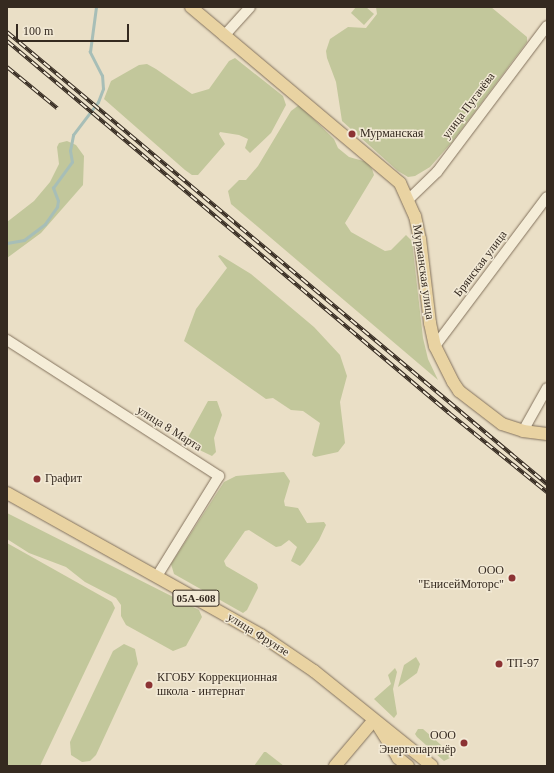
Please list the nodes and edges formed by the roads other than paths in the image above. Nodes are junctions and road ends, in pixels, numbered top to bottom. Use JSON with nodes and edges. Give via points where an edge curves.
{"nodes":[{"id":1,"x":192,"y":7,"type":"edge"},
{"id":2,"x":250,"y":7,"type":"edge"},
{"id":3,"x":547,"y":26,"type":"edge"},
{"id":4,"x":224,"y":36,"type":"junction"},
{"id":5,"x":547,"y":197,"type":"edge"},
{"id":6,"x":409,"y":199,"type":"junction"},
{"id":7,"x":7,"y":340,"type":"edge"},
{"id":8,"x":435,"y":346,"type":"junction"},
{"id":9,"x":547,"y":388,"type":"edge"},
{"id":10,"x":523,"y":431,"type":"junction"},
{"id":11,"x":547,"y":434,"type":"edge"},
{"id":12,"x":7,"y":493,"type":"edge"},
{"id":13,"x":157,"y":576,"type":"junction"},
{"id":14,"x":374,"y":720,"type":"junction"},
{"id":15,"x":335,"y":766,"type":"edge"},
{"id":16,"x":408,"y":766,"type":"edge"},
{"id":17,"x":432,"y":766,"type":"edge"}],
"edges":[{"from":1,"to":4,"type":"main road","name":"Мурманская улица"},
{"from":2,"to":4,"type":"street"},
{"from":3,"to":6,"type":"street","name":"улица Пугачёва","via":[[437,172]]},
{"from":4,"to":6,"type":"main road","name":"Мурманская улица","via":[[400,183]]},
{"from":5,"to":8,"type":"street","name":"Брянская улица"},
{"from":6,"to":8,"type":"main road","name":"Мурманская улица","via":[[420,239]]},
{"from":7,"to":13,"type":"street","name":"улица 8 Марта","via":[[219,476]]},
{"from":8,"to":10,"type":"main road","name":"Мурманская улица","via":[[459,391],[502,424]]},
{"from":9,"to":10,"type":"street"},
{"from":10,"to":11,"type":"main road","name":"Мурманская улица"},
{"from":12,"to":13,"type":"main road","name":"улица Фрунзе","number":"05А-608"},
{"from":13,"to":14,"type":"main road","name":"улица Фрунзе","number":"05А-608","via":[[267,639],[314,671]]},
{"from":14,"to":15,"type":"main road"},
{"from":14,"to":16,"type":"main road","name":"улица Фрунзе","number":"05А-608","via":[[398,758]]},
{"from":14,"to":17,"type":"main road","name":"улица Фрунзе","number":"05А-608"}]}
